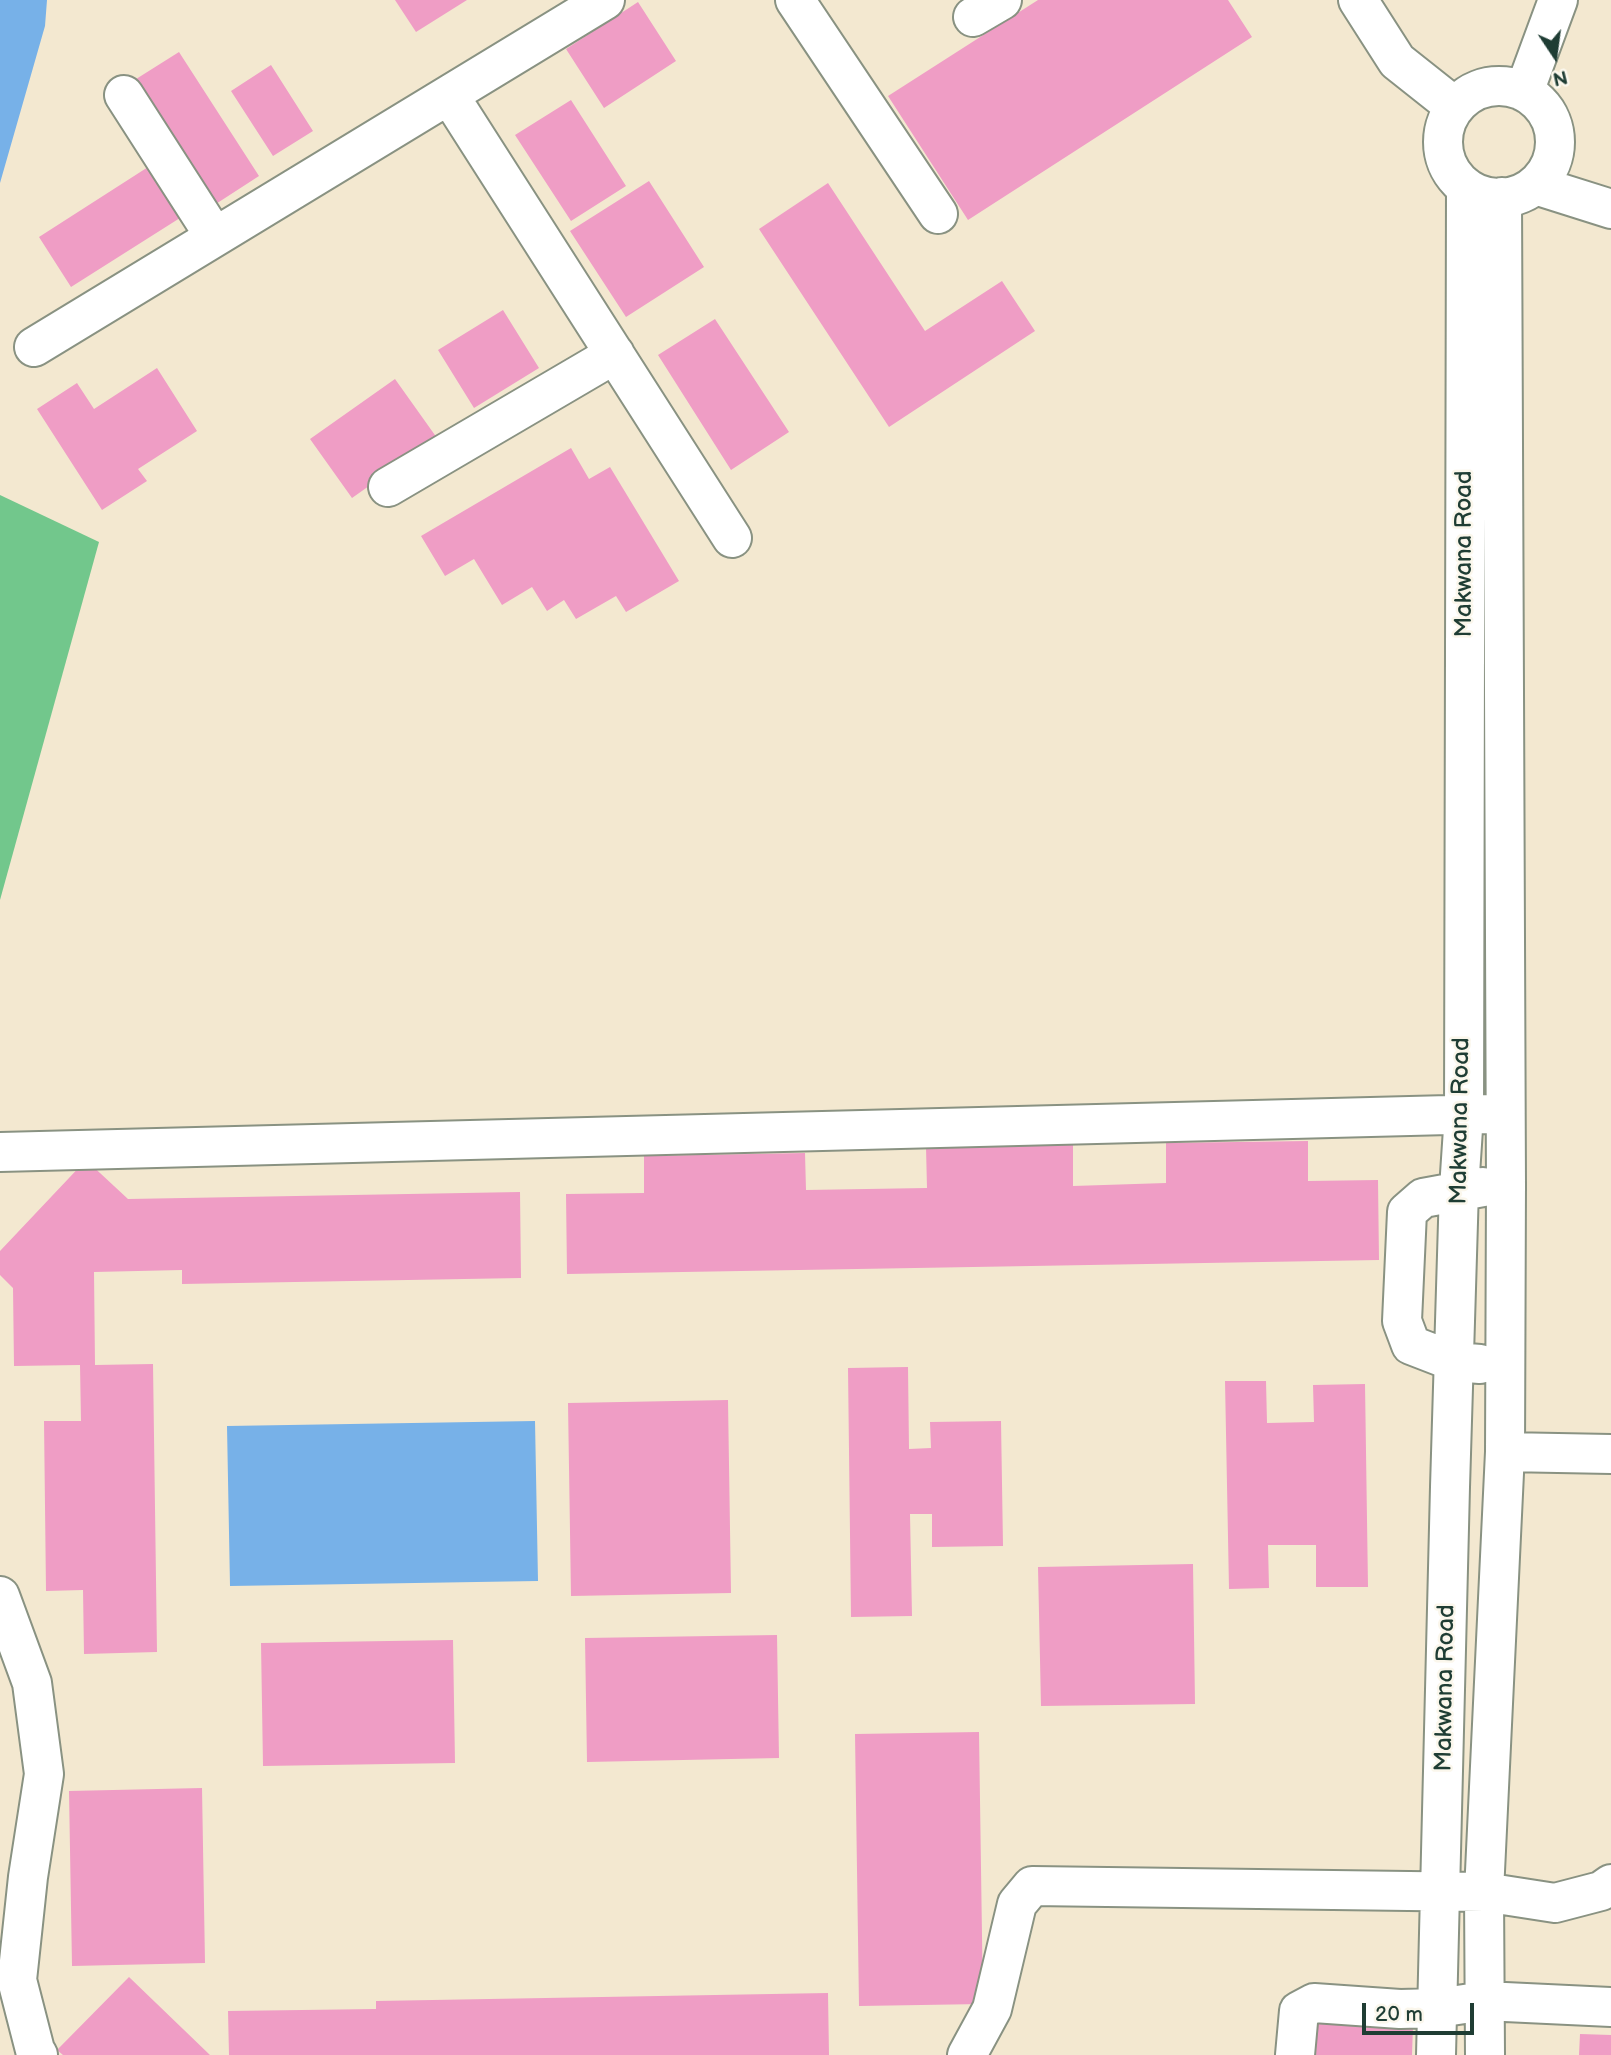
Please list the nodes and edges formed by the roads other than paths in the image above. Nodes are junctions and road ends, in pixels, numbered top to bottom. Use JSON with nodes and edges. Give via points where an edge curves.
{"nodes":[{"id":1,"x":605,"y":0,"type":"edge"},
{"id":2,"x":795,"y":0,"type":"edge"},
{"id":3,"x":1358,"y":0,"type":"edge"},
{"id":4,"x":1558,"y":0,"type":"edge"},
{"id":5,"x":1524,"y":92,"type":"junction"},
{"id":6,"x":449,"y":94,"type":"junction"},
{"id":7,"x":124,"y":95,"type":"dead end"},
{"id":8,"x":1455,"y":107,"type":"junction"},
{"id":9,"x":1466,"y":187,"type":"junction"},
{"id":10,"x":1518,"y":191,"type":"junction"},
{"id":11,"x":1611,"y":209,"type":"edge"},
{"id":12,"x":938,"y":214,"type":"dead end"},
{"id":13,"x":215,"y":237,"type":"junction"},
{"id":14,"x":34,"y":347,"type":"dead end"},
{"id":15,"x":615,"y":354,"type":"junction"},
{"id":16,"x":388,"y":487,"type":"dead end"},
{"id":17,"x":732,"y":538,"type":"dead end"},
{"id":18,"x":1464,"y":563,"type":"junction"},
{"id":19,"x":1504,"y":564,"type":"junction"},
{"id":20,"x":1464,"y":1114,"type":"junction"},
{"id":21,"x":1505,"y":1114,"type":"junction"},
{"id":22,"x":0,"y":1152,"type":"edge"},
{"id":23,"x":1506,"y":1184,"type":"junction"},
{"id":24,"x":1460,"y":1189,"type":"junction"},
{"id":25,"x":1455,"y":1362,"type":"junction"},
{"id":26,"x":1505,"y":1367,"type":"junction"},
{"id":27,"x":1505,"y":1452,"type":"junction"},
{"id":28,"x":1611,"y":1454,"type":"edge"},
{"id":29,"x":1450,"y":1487,"type":"junction"},
{"id":30,"x":1504,"y":1489,"type":"junction"},
{"id":31,"x":0,"y":1596,"type":"edge"},
{"id":32,"x":1611,"y":1884,"type":"edge"},
{"id":33,"x":1441,"y":1891,"type":"junction"},
{"id":34,"x":1484,"y":1892,"type":"junction"},
{"id":35,"x":1484,"y":2001,"type":"junction"},
{"id":36,"x":1611,"y":2007,"type":"edge"},
{"id":37,"x":1438,"y":2008,"type":"junction"},
{"id":38,"x":38,"y":2055,"type":"edge"},
{"id":39,"x":967,"y":2055,"type":"edge"},
{"id":40,"x":1295,"y":2055,"type":"edge"},
{"id":41,"x":1436,"y":2055,"type":"edge"},
{"id":42,"x":1485,"y":2055,"type":"edge"}],
"edges":[{"from":1,"to":6,"type":"street"},
{"from":2,"to":12,"type":"street"},
{"from":3,"to":8,"type":"street","via":[[1397,61]]},
{"from":4,"to":5,"type":"street"},
{"from":5,"to":8,"type":"street","via":[[1491,86]]},
{"from":5,"to":10,"type":"street","via":[[1548,113],[1556,133],[1554,155],[1545,175]]},
{"from":6,"to":13,"type":"street"},
{"from":6,"to":15,"type":"street"},
{"from":7,"to":13,"type":"street"},
{"from":8,"to":9,"type":"street","via":[[1444,128],[1443,150],[1451,171]]},
{"from":9,"to":10,"type":"street","via":[[1486,197]]},
{"from":9,"to":18,"type":"street","name":"Makwana Road"},
{"from":10,"to":11,"type":"street"},
{"from":10,"to":19,"type":"street","name":"Makwana Road"},
{"from":13,"to":14,"type":"street"},
{"from":15,"to":16,"type":"street"},
{"from":15,"to":17,"type":"street"},
{"from":18,"to":19,"type":"street"},
{"from":18,"to":20,"type":"street","name":"Makwana Road"},
{"from":19,"to":21,"type":"street","name":"Makwana Road"},
{"from":20,"to":21,"type":"street"},
{"from":20,"to":22,"type":"street"},
{"from":20,"to":24,"type":"street","name":"Makwana Road"},
{"from":21,"to":23,"type":"street","name":"Makwana Road"},
{"from":23,"to":24,"type":"street"},
{"from":23,"to":26,"type":"street","name":"Makwana Road"},
{"from":24,"to":25,"type":"street","name":"Makwana Road"},
{"from":24,"to":25,"type":"street","via":[[1423,1198],[1407,1212],[1402,1321],[1411,1345]]},
{"from":25,"to":26,"type":"street"},
{"from":25,"to":29,"type":"street","name":"Makwana Road"},
{"from":26,"to":27,"type":"street","name":"Makwana Road"},
{"from":27,"to":28,"type":"street"},
{"from":27,"to":30,"type":"street","name":"Makwana Road"},
{"from":29,"to":30,"type":"street"},
{"from":29,"to":33,"type":"street","name":"Makwana Road"},
{"from":30,"to":34,"type":"street","name":"Makwana Road"},
{"from":31,"to":38,"type":"street","via":[[32,1683],[44,1774],[17,1980]]},
{"from":32,"to":34,"type":"street","via":[[1555,1903]]},
{"from":33,"to":34,"type":"street"},
{"from":33,"to":37,"type":"street","name":"Makwana Road"},
{"from":33,"to":39,"type":"street","via":[[1032,1886],[1017,1904],[992,2009]]},
{"from":34,"to":35,"type":"street","name":"Makwana Road"},
{"from":35,"to":36,"type":"street"},
{"from":35,"to":37,"type":"street"},
{"from":35,"to":42,"type":"street","name":"Makwana Road"},
{"from":37,"to":40,"type":"street","via":[[1314,2004],[1299,2011]]},
{"from":37,"to":41,"type":"street","name":"Makwana Road"}]}
